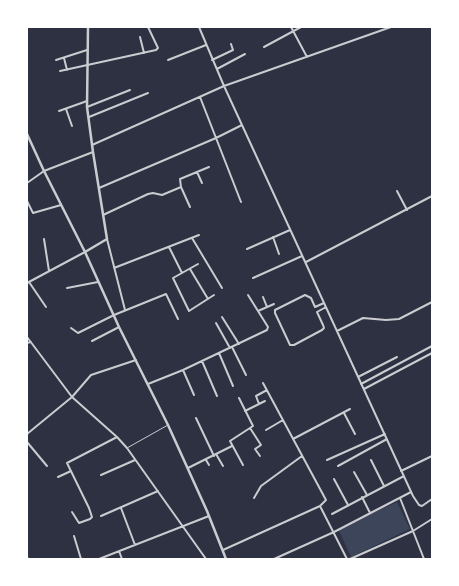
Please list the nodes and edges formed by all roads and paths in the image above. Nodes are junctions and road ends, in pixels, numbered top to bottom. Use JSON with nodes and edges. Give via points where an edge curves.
{"nodes":[{"id":1,"x":88,"y":27,"type":"edge"},
{"id":2,"x":148,"y":27,"type":"edge"},
{"id":3,"x":199,"y":27,"type":"edge"},
{"id":4,"x":291,"y":27,"type":"edge"},
{"id":5,"x":301,"y":27,"type":"edge"},
{"id":6,"x":391,"y":27,"type":"edge"},
{"id":7,"x":293,"y":31,"type":"junction"},
{"id":8,"x":140,"y":36,"type":"dead end"},
{"id":9,"x":231,"y":44,"type":"dead end"},
{"id":10,"x":206,"y":45,"type":"junction"},
{"id":11,"x":264,"y":47,"type":"dead end"},
{"id":12,"x":87,"y":50,"type":"junction"},
{"id":13,"x":144,"y":53,"type":"junction"},
{"id":14,"x":245,"y":54,"type":"dead end"},
{"id":15,"x":307,"y":57,"type":"junction"},
{"id":16,"x":64,"y":58,"type":"junction"},
{"id":17,"x":56,"y":60,"type":"dead end"},
{"id":18,"x":168,"y":60,"type":"dead end"},
{"id":19,"x":212,"y":60,"type":"junction"},
{"id":20,"x":87,"y":65,"type":"junction"},
{"id":21,"x":67,"y":70,"type":"junction"},
{"id":22,"x":217,"y":70,"type":"junction"},
{"id":23,"x":60,"y":71,"type":"dead end"},
{"id":24,"x":224,"y":86,"type":"junction"},
{"id":25,"x":130,"y":90,"type":"dead end"},
{"id":26,"x":148,"y":93,"type":"dead end"},
{"id":27,"x":200,"y":97,"type":"junction"},
{"id":28,"x":87,"y":101,"type":"junction"},
{"id":29,"x":87,"y":107,"type":"junction"},
{"id":30,"x":66,"y":109,"type":"junction"},
{"id":31,"x":59,"y":111,"type":"dead end"},
{"id":32,"x":89,"y":117,"type":"junction"},
{"id":33,"x":242,"y":125,"type":"junction"},
{"id":34,"x":72,"y":126,"type":"dead end"},
{"id":35,"x":27,"y":134,"type":"edge"},
{"id":36,"x":216,"y":138,"type":"junction"},
{"id":37,"x":92,"y":145,"type":"junction"},
{"id":38,"x":93,"y":152,"type":"junction"},
{"id":39,"x":209,"y":167,"type":"dead end"},
{"id":40,"x":44,"y":171,"type":"junction"},
{"id":41,"x":197,"y":172,"type":"junction"},
{"id":42,"x":27,"y":183,"type":"edge"},
{"id":43,"x":202,"y":183,"type":"dead end"},
{"id":44,"x":181,"y":187,"type":"junction"},
{"id":45,"x":99,"y":188,"type":"junction"},
{"id":46,"x":398,"y":191,"type":"dead end"},
{"id":47,"x":432,"y":196,"type":"edge"},
{"id":48,"x":27,"y":201,"type":"edge"},
{"id":49,"x":241,"y":202,"type":"dead end"},
{"id":50,"x":61,"y":205,"type":"junction"},
{"id":51,"x":190,"y":207,"type":"dead end"},
{"id":52,"x":407,"y":210,"type":"junction"},
{"id":53,"x":103,"y":215,"type":"junction"},
{"id":54,"x":290,"y":230,"type":"junction"},
{"id":55,"x":199,"y":235,"type":"dead end"},
{"id":56,"x":273,"y":237,"type":"junction"},
{"id":57,"x":192,"y":238,"type":"junction"},
{"id":58,"x":44,"y":239,"type":"dead end"},
{"id":59,"x":107,"y":239,"type":"junction"},
{"id":60,"x":169,"y":247,"type":"junction"},
{"id":61,"x":247,"y":248,"type":"dead end"},
{"id":62,"x":84,"y":252,"type":"junction"},
{"id":63,"x":279,"y":254,"type":"dead end"},
{"id":64,"x":302,"y":256,"type":"junction"},
{"id":65,"x":306,"y":263,"type":"junction"},
{"id":66,"x":198,"y":264,"type":"dead end"},
{"id":67,"x":114,"y":268,"type":"junction"},
{"id":68,"x":190,"y":269,"type":"junction"},
{"id":69,"x":50,"y":271,"type":"junction"},
{"id":70,"x":182,"y":273,"type":"junction"},
{"id":71,"x":253,"y":278,"type":"dead end"},
{"id":72,"x":98,"y":282,"type":"junction"},
{"id":73,"x":28,"y":283,"type":"edge"},
{"id":74,"x":67,"y":288,"type":"dead end"},
{"id":75,"x":222,"y":288,"type":"dead end"},
{"id":76,"x":214,"y":295,"type":"dead end"},
{"id":77,"x":248,"y":295,"type":"dead end"},
{"id":78,"x":263,"y":297,"type":"dead end"},
{"id":79,"x":208,"y":299,"type":"junction"},
{"id":80,"x":432,"y":302,"type":"edge"},
{"id":81,"x":324,"y":303,"type":"junction"},
{"id":82,"x":274,"y":304,"type":"dead end"},
{"id":83,"x":267,"y":306,"type":"junction"},
{"id":84,"x":46,"y":307,"type":"dead end"},
{"id":85,"x":326,"y":307,"type":"junction"},
{"id":86,"x":125,"y":310,"type":"junction"},
{"id":87,"x":258,"y":311,"type":"junction"},
{"id":88,"x":114,"y":315,"type":"junction"},
{"id":89,"x":222,"y":317,"type":"dead end"},
{"id":90,"x":178,"y":319,"type":"dead end"},
{"id":91,"x":216,"y":322,"type":"dead end"},
{"id":92,"x":119,"y":327,"type":"junction"},
{"id":93,"x":71,"y":328,"type":"dead end"},
{"id":94,"x":337,"y":331,"type":"junction"},
{"id":95,"x":27,"y":337,"type":"edge"},
{"id":96,"x":92,"y":340,"type":"dead end"},
{"id":97,"x":31,"y":342,"type":"junction"},
{"id":98,"x":27,"y":344,"type":"edge"},
{"id":99,"x":239,"y":344,"type":"junction"},
{"id":100,"x":432,"y":346,"type":"edge"},
{"id":101,"x":231,"y":347,"type":"junction"},
{"id":102,"x":219,"y":353,"type":"junction"},
{"id":103,"x":432,"y":354,"type":"edge"},
{"id":104,"x":397,"y":357,"type":"dead end"},
{"id":105,"x":136,"y":360,"type":"junction"},
{"id":106,"x":202,"y":361,"type":"junction"},
{"id":107,"x":183,"y":370,"type":"junction"},
{"id":108,"x":246,"y":375,"type":"dead end"},
{"id":109,"x":358,"y":377,"type":"junction"},
{"id":110,"x":263,"y":383,"type":"dead end"},
{"id":111,"x":148,"y":384,"type":"junction"},
{"id":112,"x":362,"y":384,"type":"junction"},
{"id":113,"x":233,"y":386,"type":"dead end"},
{"id":114,"x":364,"y":389,"type":"junction"},
{"id":115,"x":267,"y":390,"type":"junction"},
{"id":116,"x":194,"y":395,"type":"dead end"},
{"id":117,"x":217,"y":396,"type":"dead end"},
{"id":118,"x":72,"y":397,"type":"junction"},
{"id":119,"x":239,"y":398,"type":"dead end"},
{"id":120,"x":265,"y":401,"type":"dead end"},
{"id":121,"x":259,"y":404,"type":"junction"},
{"id":122,"x":350,"y":409,"type":"dead end"},
{"id":123,"x":245,"y":411,"type":"junction"},
{"id":124,"x":344,"y":412,"type":"junction"},
{"id":125,"x":196,"y":418,"type":"dead end"},
{"id":126,"x":283,"y":420,"type":"junction"},
{"id":127,"x":168,"y":425,"type":"junction"},
{"id":128,"x":250,"y":428,"type":"junction"},
{"id":129,"x":266,"y":430,"type":"dead end"},
{"id":130,"x":27,"y":434,"type":"edge"},
{"id":131,"x":355,"y":434,"type":"dead end"},
{"id":132,"x":385,"y":434,"type":"junction"},
{"id":133,"x":116,"y":437,"type":"junction"},
{"id":134,"x":293,"y":439,"type":"junction"},
{"id":135,"x":387,"y":439,"type":"junction"},
{"id":136,"x":27,"y":442,"type":"edge"},
{"id":137,"x":232,"y":446,"type":"junction"},
{"id":138,"x":127,"y":448,"type":"junction"},
{"id":139,"x":215,"y":455,"type":"junction"},
{"id":140,"x":260,"y":456,"type":"dead end"},
{"id":141,"x":302,"y":456,"type":"junction"},
{"id":142,"x":432,"y":456,"type":"edge"},
{"id":143,"x":135,"y":460,"type":"junction"},
{"id":144,"x":206,"y":460,"type":"junction"},
{"id":145,"x":327,"y":460,"type":"dead end"},
{"id":146,"x":371,"y":460,"type":"dead end"},
{"id":147,"x":209,"y":465,"type":"dead end"},
{"id":148,"x":243,"y":465,"type":"dead end"},
{"id":149,"x":47,"y":466,"type":"dead end"},
{"id":150,"x":223,"y":466,"type":"dead end"},
{"id":151,"x":338,"y":466,"type":"dead end"},
{"id":152,"x":188,"y":468,"type":"junction"},
{"id":153,"x":71,"y":471,"type":"junction"},
{"id":154,"x":401,"y":471,"type":"junction"},
{"id":155,"x":354,"y":472,"type":"dead end"},
{"id":156,"x":101,"y":475,"type":"dead end"},
{"id":157,"x":404,"y":476,"type":"junction"},
{"id":158,"x":58,"y":477,"type":"dead end"},
{"id":159,"x":334,"y":479,"type":"dead end"},
{"id":160,"x":384,"y":486,"type":"junction"},
{"id":161,"x":158,"y":491,"type":"junction"},
{"id":162,"x":412,"y":492,"type":"junction"},
{"id":163,"x":367,"y":495,"type":"junction"},
{"id":164,"x":362,"y":497,"type":"junction"},
{"id":165,"x":254,"y":498,"type":"dead end"},
{"id":166,"x":400,"y":498,"type":"junction"},
{"id":167,"x":432,"y":499,"type":"edge"},
{"id":168,"x":348,"y":505,"type":"junction"},
{"id":169,"x":320,"y":506,"type":"junction"},
{"id":170,"x":121,"y":508,"type":"junction"},
{"id":171,"x":72,"y":512,"type":"dead end"},
{"id":172,"x":370,"y":513,"type":"junction"},
{"id":173,"x":332,"y":514,"type":"dead end"},
{"id":174,"x":101,"y":516,"type":"dead end"},
{"id":175,"x":209,"y":516,"type":"junction"},
{"id":176,"x":432,"y":519,"type":"edge"},
{"id":177,"x":183,"y":527,"type":"junction"},
{"id":178,"x":413,"y":531,"type":"junction"},
{"id":179,"x":334,"y":532,"type":"junction"},
{"id":180,"x":74,"y":536,"type":"dead end"},
{"id":181,"x":135,"y":545,"type":"junction"},
{"id":182,"x":223,"y":550,"type":"junction"},
{"id":183,"x":119,"y":551,"type":"junction"},
{"id":184,"x":81,"y":559,"type":"edge"},
{"id":185,"x":99,"y":559,"type":"edge"},
{"id":186,"x":122,"y":559,"type":"edge"},
{"id":187,"x":206,"y":559,"type":"edge"},
{"id":188,"x":226,"y":559,"type":"edge"},
{"id":189,"x":274,"y":559,"type":"edge"},
{"id":190,"x":349,"y":559,"type":"edge"},
{"id":191,"x":424,"y":559,"type":"edge"}],
"edges":[{"from":1,"to":12,"type":"street"},
{"from":2,"to":13,"type":"street","via":[[158,49]]},
{"from":3,"to":10,"type":"street"},
{"from":4,"to":7,"type":"street"},
{"from":5,"to":7,"type":"street"},
{"from":6,"to":15,"type":"street"},
{"from":7,"to":11,"type":"street"},
{"from":7,"to":15,"type":"street"},
{"from":8,"to":13,"type":"street"},
{"from":9,"to":19,"type":"street","via":[[234,50]]},
{"from":10,"to":18,"type":"street"},
{"from":10,"to":19,"type":"street"},
{"from":12,"to":16,"type":"street"},
{"from":12,"to":20,"type":"street"},
{"from":13,"to":20,"type":"street"},
{"from":14,"to":22,"type":"street"},
{"from":15,"to":24,"type":"street"},
{"from":16,"to":17,"type":"street"},
{"from":16,"to":21,"type":"street"},
{"from":19,"to":22,"type":"street"},
{"from":20,"to":21,"type":"street"},
{"from":20,"to":28,"type":"street"},
{"from":21,"to":23,"type":"street"},
{"from":22,"to":24,"type":"street"},
{"from":24,"to":27,"type":"street"},
{"from":24,"to":33,"type":"street"},
{"from":25,"to":29,"type":"street"},
{"from":26,"to":32,"type":"street"},
{"from":27,"to":36,"type":"street"},
{"from":27,"to":37,"type":"street"},
{"from":28,"to":29,"type":"street"},
{"from":28,"to":30,"type":"street"},
{"from":29,"to":32,"type":"street"},
{"from":30,"to":31,"type":"street"},
{"from":30,"to":34,"type":"street"},
{"from":32,"to":37,"type":"street"},
{"from":33,"to":36,"type":"street"},
{"from":33,"to":54,"type":"street"},
{"from":35,"to":40,"type":"street"},
{"from":36,"to":45,"type":"street"},
{"from":36,"to":49,"type":"street"},
{"from":37,"to":38,"type":"street"},
{"from":38,"to":40,"type":"street"},
{"from":38,"to":45,"type":"street"},
{"from":39,"to":41,"type":"street"},
{"from":40,"to":42,"type":"street"},
{"from":40,"to":50,"type":"street"},
{"from":41,"to":43,"type":"street"},
{"from":41,"to":44,"type":"street","via":[[180,180]]},
{"from":44,"to":51,"type":"street"},
{"from":44,"to":53,"type":"street","via":[[162,195],[148,194]]},
{"from":45,"to":53,"type":"street"},
{"from":46,"to":52,"type":"street"},
{"from":47,"to":52,"type":"street"},
{"from":48,"to":50,"type":"street","via":[[33,213]]},
{"from":50,"to":62,"type":"street"},
{"from":52,"to":65,"type":"street"},
{"from":53,"to":59,"type":"street"},
{"from":54,"to":56,"type":"street"},
{"from":54,"to":64,"type":"street"},
{"from":55,"to":57,"type":"street"},
{"from":56,"to":61,"type":"street"},
{"from":56,"to":63,"type":"street"},
{"from":57,"to":60,"type":"street"},
{"from":57,"to":75,"type":"street"},
{"from":58,"to":69,"type":"street"},
{"from":59,"to":62,"type":"street"},
{"from":59,"to":67,"type":"street"},
{"from":60,"to":67,"type":"street"},
{"from":60,"to":70,"type":"street"},
{"from":62,"to":69,"type":"street"},
{"from":62,"to":72,"type":"street"},
{"from":64,"to":65,"type":"street"},
{"from":64,"to":71,"type":"street"},
{"from":65,"to":81,"type":"street"},
{"from":66,"to":68,"type":"street"},
{"from":67,"to":86,"type":"street"},
{"from":68,"to":70,"type":"street"},
{"from":68,"to":79,"type":"street"},
{"from":69,"to":73,"type":"street"},
{"from":70,"to":79,"type":"street","via":[[173,278],[189,311]]},
{"from":72,"to":74,"type":"street"},
{"from":72,"to":88,"type":"street"},
{"from":73,"to":84,"type":"street"},
{"from":76,"to":79,"type":"street"},
{"from":77,"to":87,"type":"street"},
{"from":78,"to":83,"type":"street"},
{"from":80,"to":94,"type":"street","via":[[399,319],[364,318]]},
{"from":81,"to":85,"type":"street"},
{"from":81,"to":85,"type":"street","via":[[315,307],[311,298],[305,295],[275,310],[290,344],[294,345],[324,328],[317,312]]},
{"from":82,"to":83,"type":"street"},
{"from":83,"to":87,"type":"street"},
{"from":85,"to":94,"type":"street"},
{"from":86,"to":88,"type":"street"},
{"from":86,"to":90,"type":"street","via":[[166,294]]},
{"from":87,"to":99,"type":"street","via":[[268,327],[267,330]]},
{"from":88,"to":92,"type":"street"},
{"from":88,"to":93,"type":"street","via":[[78,333]]},
{"from":89,"to":99,"type":"street"},
{"from":91,"to":101,"type":"street"},
{"from":92,"to":96,"type":"street"},
{"from":92,"to":105,"type":"street"},
{"from":94,"to":109,"type":"street"},
{"from":95,"to":97,"type":"street"},
{"from":97,"to":98,"type":"street"},
{"from":97,"to":118,"type":"street"},
{"from":99,"to":101,"type":"street"},
{"from":100,"to":112,"type":"street"},
{"from":101,"to":102,"type":"street"},
{"from":101,"to":108,"type":"street"},
{"from":102,"to":106,"type":"street"},
{"from":102,"to":113,"type":"street"},
{"from":103,"to":114,"type":"street"},
{"from":104,"to":109,"type":"street"},
{"from":105,"to":111,"type":"street"},
{"from":105,"to":118,"type":"street","via":[[91,375]]},
{"from":106,"to":107,"type":"street"},
{"from":106,"to":117,"type":"street"},
{"from":107,"to":111,"type":"street"},
{"from":107,"to":116,"type":"street"},
{"from":109,"to":112,"type":"street"},
{"from":110,"to":115,"type":"street"},
{"from":111,"to":127,"type":"street"},
{"from":112,"to":114,"type":"street"},
{"from":114,"to":132,"type":"street"},
{"from":115,"to":121,"type":"street","via":[[256,396]]},
{"from":115,"to":126,"type":"street"},
{"from":118,"to":130,"type":"street"},
{"from":118,"to":133,"type":"street"},
{"from":119,"to":123,"type":"street"},
{"from":120,"to":121,"type":"street"},
{"from":121,"to":123,"type":"street"},
{"from":122,"to":124,"type":"street"},
{"from":123,"to":128,"type":"street","via":[[253,426]]},
{"from":124,"to":131,"type":"street"},
{"from":124,"to":134,"type":"street"},
{"from":125,"to":139,"type":"street"},
{"from":126,"to":129,"type":"street"},
{"from":126,"to":134,"type":"street"},
{"from":127,"to":138,"type":"lane"},
{"from":127,"to":152,"type":"street"},
{"from":128,"to":137,"type":"street","via":[[230,441]]},
{"from":128,"to":140,"type":"street","via":[[261,445],[256,449]]},
{"from":132,"to":135,"type":"street"},
{"from":132,"to":145,"type":"street"},
{"from":133,"to":138,"type":"street"},
{"from":133,"to":153,"type":"street","via":[[67,463]]},
{"from":134,"to":141,"type":"street"},
{"from":135,"to":151,"type":"street"},
{"from":135,"to":154,"type":"street"},
{"from":136,"to":149,"type":"street"},
{"from":137,"to":139,"type":"street"},
{"from":137,"to":148,"type":"street"},
{"from":138,"to":143,"type":"street"},
{"from":139,"to":144,"type":"street"},
{"from":139,"to":150,"type":"street"},
{"from":141,"to":165,"type":"street","via":[[261,486]]},
{"from":141,"to":169,"type":"street","via":[[326,498]]},
{"from":142,"to":154,"type":"street"},
{"from":143,"to":156,"type":"street"},
{"from":143,"to":161,"type":"street"},
{"from":144,"to":147,"type":"street"},
{"from":144,"to":152,"type":"street"},
{"from":146,"to":160,"type":"street"},
{"from":152,"to":175,"type":"street"},
{"from":153,"to":158,"type":"street"},
{"from":153,"to":171,"type":"street","via":[[92,517],[79,523]]},
{"from":154,"to":157,"type":"street"},
{"from":155,"to":163,"type":"street"},
{"from":157,"to":160,"type":"street"},
{"from":157,"to":162,"type":"street"},
{"from":159,"to":168,"type":"street"},
{"from":160,"to":163,"type":"street"},
{"from":161,"to":170,"type":"street"},
{"from":161,"to":177,"type":"street"},
{"from":162,"to":166,"type":"street"},
{"from":162,"to":167,"type":"street","via":[[419,505],[422,506]]},
{"from":163,"to":164,"type":"street"},
{"from":164,"to":168,"type":"street"},
{"from":164,"to":172,"type":"street"},
{"from":166,"to":172,"type":"street"},
{"from":166,"to":178,"type":"street"},
{"from":168,"to":173,"type":"street"},
{"from":169,"to":179,"type":"street"},
{"from":169,"to":182,"type":"street"},
{"from":170,"to":174,"type":"street"},
{"from":170,"to":181,"type":"street"},
{"from":172,"to":179,"type":"street"},
{"from":175,"to":177,"type":"street"},
{"from":175,"to":182,"type":"street"},
{"from":176,"to":178,"type":"street"},
{"from":177,"to":181,"type":"street"},
{"from":177,"to":187,"type":"street"},
{"from":178,"to":190,"type":"street"},
{"from":178,"to":191,"type":"street"},
{"from":179,"to":189,"type":"street"},
{"from":179,"to":190,"type":"street"},
{"from":180,"to":184,"type":"street"},
{"from":181,"to":183,"type":"street"},
{"from":182,"to":188,"type":"street"},
{"from":183,"to":185,"type":"street"},
{"from":183,"to":186,"type":"street"}]}
